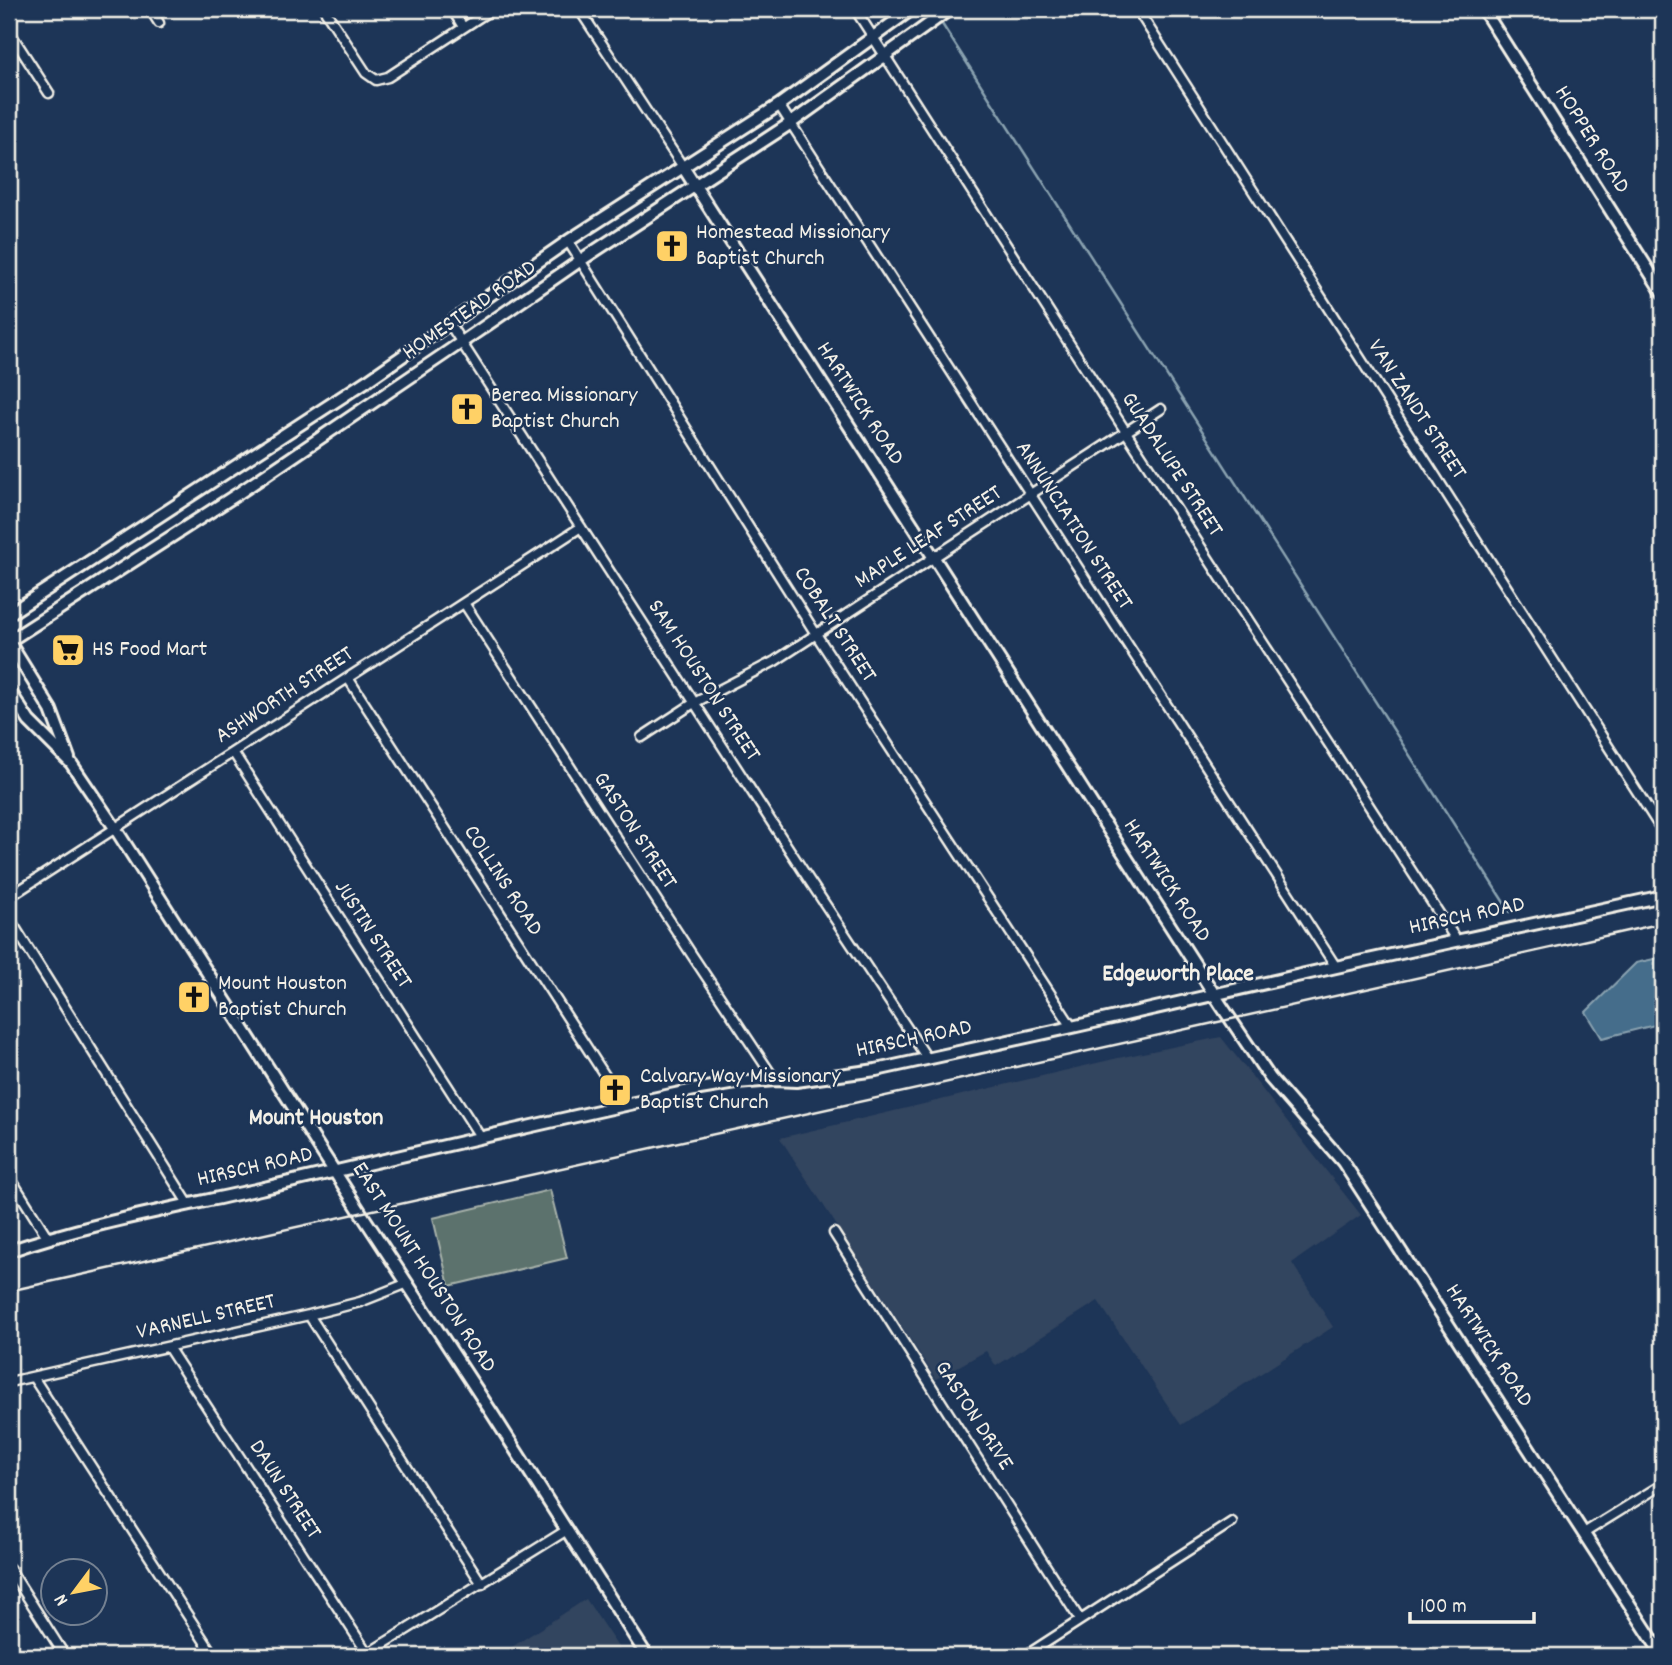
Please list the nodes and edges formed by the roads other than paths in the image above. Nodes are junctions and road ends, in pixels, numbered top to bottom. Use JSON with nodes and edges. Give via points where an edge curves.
{"nodes":[{"id":1,"x":150,"y":9,"type":"edge"},
{"id":2,"x":324,"y":9,"type":"edge"},
{"id":3,"x":452,"y":9,"type":"edge"},
{"id":4,"x":492,"y":9,"type":"edge"},
{"id":5,"x":579,"y":9,"type":"edge"},
{"id":6,"x":855,"y":9,"type":"edge"},
{"id":7,"x":912,"y":9,"type":"edge"},
{"id":8,"x":950,"y":9,"type":"edge"},
{"id":9,"x":1137,"y":9,"type":"edge"},
{"id":10,"x":1483,"y":9,"type":"edge"},
{"id":11,"x":159,"y":23,"type":"dead end"},
{"id":12,"x":463,"y":27,"type":"junction"},
{"id":13,"x":9,"y":31,"type":"edge"},
{"id":14,"x":873,"y":37,"type":"junction"},
{"id":15,"x":884,"y":56,"type":"junction"},
{"id":16,"x":49,"y":93,"type":"dead end"},
{"id":17,"x":779,"y":105,"type":"junction"},
{"id":18,"x":791,"y":123,"type":"junction"},
{"id":19,"x":683,"y":167,"type":"junction"},
{"id":20,"x":695,"y":187,"type":"junction"},
{"id":21,"x":568,"y":241,"type":"junction"},
{"id":22,"x":581,"y":260,"type":"junction"},
{"id":23,"x":1663,"y":293,"type":"edge"},
{"id":24,"x":449,"y":323,"type":"junction"},
{"id":25,"x":462,"y":342,"type":"junction"},
{"id":26,"x":342,"y":396,"type":"junction"},
{"id":27,"x":1161,"y":409,"type":"dead end"},
{"id":28,"x":358,"y":413,"type":"junction"},
{"id":29,"x":1126,"y":432,"type":"junction"},
{"id":30,"x":222,"y":475,"type":"junction"},
{"id":31,"x":236,"y":495,"type":"junction"},
{"id":32,"x":1030,"y":495,"type":"junction"},
{"id":33,"x":581,"y":527,"type":"junction"},
{"id":34,"x":117,"y":543,"type":"junction"},
{"id":35,"x":933,"y":558,"type":"junction"},
{"id":36,"x":131,"y":563,"type":"junction"},
{"id":37,"x":464,"y":603,"type":"junction"},
{"id":38,"x":9,"y":614,"type":"edge"},
{"id":39,"x":816,"y":634,"type":"junction"},
{"id":40,"x":9,"y":642,"type":"edge"},
{"id":41,"x":348,"y":678,"type":"junction"},
{"id":42,"x":9,"y":690,"type":"edge"},
{"id":43,"x":694,"y":703,"type":"junction"},
{"id":44,"x":642,"y":737,"type":"dead end"},
{"id":45,"x":233,"y":752,"type":"junction"},
{"id":46,"x":71,"y":764,"type":"junction"},
{"id":47,"x":115,"y":828,"type":"junction"},
{"id":48,"x":1663,"y":832,"type":"edge"},
{"id":49,"x":1663,"y":896,"type":"edge"},
{"id":50,"x":9,"y":897,"type":"edge"},
{"id":51,"x":9,"y":918,"type":"edge"},
{"id":52,"x":1457,"y":941,"type":"junction"},
{"id":53,"x":1336,"y":967,"type":"junction"},
{"id":54,"x":1214,"y":994,"type":"junction"},
{"id":55,"x":1072,"y":1027,"type":"junction"},
{"id":56,"x":927,"y":1058,"type":"junction"},
{"id":57,"x":775,"y":1080,"type":"junction"},
{"id":58,"x":624,"y":1105,"type":"junction"},
{"id":59,"x":481,"y":1138,"type":"junction"},
{"id":60,"x":335,"y":1171,"type":"junction"},
{"id":61,"x":9,"y":1176,"type":"edge"},
{"id":62,"x":189,"y":1205,"type":"junction"},
{"id":63,"x":834,"y":1233,"type":"dead end"},
{"id":64,"x":48,"y":1238,"type":"junction"},
{"id":65,"x":9,"y":1251,"type":"edge"},
{"id":66,"x":408,"y":1283,"type":"junction"},
{"id":67,"x":309,"y":1315,"type":"junction"},
{"id":68,"x":168,"y":1346,"type":"junction"},
{"id":69,"x":33,"y":1377,"type":"junction"},
{"id":70,"x":9,"y":1382,"type":"edge"},
{"id":71,"x":1663,"y":1484,"type":"edge"},
{"id":72,"x":1232,"y":1522,"type":"dead end"},
{"id":73,"x":567,"y":1530,"type":"junction"},
{"id":74,"x":1584,"y":1533,"type":"junction"},
{"id":75,"x":9,"y":1568,"type":"edge"},
{"id":76,"x":482,"y":1584,"type":"junction"},
{"id":77,"x":1080,"y":1620,"type":"junction"},
{"id":78,"x":366,"y":1655,"type":"edge"},
{"id":79,"x":65,"y":1656,"type":"edge"},
{"id":80,"x":214,"y":1656,"type":"edge"},
{"id":81,"x":646,"y":1656,"type":"edge"},
{"id":82,"x":1025,"y":1656,"type":"edge"},
{"id":83,"x":1663,"y":1656,"type":"edge"}],
"edges":[{"from":1,"to":11,"type":"street"},
{"from":2,"to":12,"type":"street","via":[[366,73],[376,80],[388,77]]},
{"from":3,"to":12,"type":"street"},
{"from":4,"to":12,"type":"street"},
{"from":5,"to":19,"type":"street"},
{"from":6,"to":14,"type":"street","name":"GUADALUPE STREET"},
{"from":7,"to":14,"type":"main road","name":"HOMESTEAD ROAD"},
{"from":8,"to":15,"type":"main road","name":"HOMESTEAD ROAD"},
{"from":9,"to":48,"type":"street","name":"VAN ZANDT STREET"},
{"from":10,"to":23,"type":"main road","name":"HOPPER ROAD"},
{"from":13,"to":16,"type":"street"},
{"from":14,"to":15,"type":"street","name":"GUADALUPE STREET"},
{"from":14,"to":17,"type":"main road","name":"HOMESTEAD ROAD"},
{"from":15,"to":18,"type":"main road","name":"HOMESTEAD ROAD"},
{"from":15,"to":29,"type":"street","name":"GUADALUPE STREET"},
{"from":17,"to":18,"type":"street","name":"ANNUNCIATION STREET"},
{"from":17,"to":19,"type":"main road","name":"HOMESTEAD ROAD"},
{"from":18,"to":20,"type":"main road","name":"HOMESTEAD ROAD"},
{"from":18,"to":32,"type":"street","name":"ANNUNCIATION STREET"},
{"from":19,"to":20,"type":"main road","name":"HARTWICK ROAD"},
{"from":19,"to":21,"type":"main road","name":"HOMESTEAD ROAD"},
{"from":20,"to":22,"type":"main road","name":"HOMESTEAD ROAD"},
{"from":20,"to":35,"type":"main road","name":"HARTWICK ROAD"},
{"from":21,"to":22,"type":"street","name":"COBALT STREET"},
{"from":21,"to":24,"type":"main road","name":"HOMESTEAD ROAD"},
{"from":22,"to":25,"type":"main road","name":"HOMESTEAD ROAD"},
{"from":22,"to":39,"type":"street","name":"COBALT STREET"},
{"from":24,"to":25,"type":"street","name":"SAM HOUSTON STREET"},
{"from":24,"to":26,"type":"main road","name":"HOMESTEAD ROAD"},
{"from":25,"to":28,"type":"main road","name":"HOMESTEAD ROAD"},
{"from":25,"to":33,"type":"street","name":"SAM HOUSTON STREET"},
{"from":26,"to":28,"type":"main road"},
{"from":26,"to":30,"type":"main road","name":"HOMESTEAD ROAD"},
{"from":27,"to":29,"type":"street","name":"MAPLE LEAF STREET"},
{"from":28,"to":31,"type":"main road","name":"HOMESTEAD ROAD"},
{"from":29,"to":32,"type":"street","name":"MAPLE LEAF STREET"},
{"from":29,"to":52,"type":"street","name":"GUADALUPE STREET"},
{"from":30,"to":31,"type":"main road"},
{"from":30,"to":34,"type":"main road","name":"HOMESTEAD ROAD"},
{"from":31,"to":36,"type":"main road","name":"HOMESTEAD ROAD"},
{"from":32,"to":35,"type":"street","name":"MAPLE LEAF STREET"},
{"from":32,"to":53,"type":"street","name":"ANNUNCIATION STREET"},
{"from":33,"to":37,"type":"street","name":"ASHWORTH STREET"},
{"from":33,"to":43,"type":"street","name":"SAM HOUSTON STREET"},
{"from":34,"to":36,"type":"main road"},
{"from":34,"to":38,"type":"main road","name":"HOMESTEAD ROAD"},
{"from":35,"to":39,"type":"street","name":"MAPLE LEAF STREET"},
{"from":35,"to":54,"type":"main road","name":"HARTWICK ROAD"},
{"from":36,"to":40,"type":"main road","name":"HOMESTEAD ROAD"},
{"from":37,"to":41,"type":"street","name":"ASHWORTH STREET"},
{"from":37,"to":57,"type":"street","name":"GASTON STREET"},
{"from":39,"to":43,"type":"street","name":"MAPLE LEAF STREET"},
{"from":39,"to":55,"type":"street","name":"COBALT STREET"},
{"from":40,"to":46,"type":"main road","name":"EAST MOUNT HOUSTON ROAD","via":[[51,710]]},
{"from":41,"to":45,"type":"street","name":"ASHWORTH STREET"},
{"from":41,"to":58,"type":"street","name":"COLLINS ROAD"},
{"from":42,"to":46,"type":"main road","name":"EAST MOUNT HOUSTON ROAD","via":[[29,721]]},
{"from":43,"to":44,"type":"street","name":"MAPLE LEAF STREET"},
{"from":43,"to":56,"type":"street","name":"SAM HOUSTON STREET"},
{"from":45,"to":47,"type":"street","name":"ASHWORTH STREET"},
{"from":45,"to":59,"type":"street","name":"JUSTIN STREET"},
{"from":46,"to":47,"type":"main road","name":"EAST MOUNT HOUSTON ROAD"},
{"from":47,"to":50,"type":"street","name":"ASHWORTH STREET"},
{"from":47,"to":60,"type":"main road","name":"EAST MOUNT HOUSTON ROAD"},
{"from":49,"to":52,"type":"main road","name":"HIRSCH ROAD"},
{"from":51,"to":62,"type":"street"},
{"from":52,"to":53,"type":"main road","name":"HIRSCH ROAD"},
{"from":53,"to":54,"type":"main road","name":"HIRSCH ROAD"},
{"from":54,"to":55,"type":"main road","name":"HIRSCH ROAD"},
{"from":54,"to":74,"type":"main road","name":"HARTWICK ROAD","via":[[1270,1078],[1343,1163]]},
{"from":55,"to":56,"type":"main road","name":"HIRSCH ROAD"},
{"from":56,"to":57,"type":"main road","name":"HIRSCH ROAD","via":[[831,1077]]},
{"from":57,"to":58,"type":"main road","name":"HIRSCH ROAD","via":[[723,1085]]},
{"from":58,"to":59,"type":"main road","name":"HIRSCH ROAD"},
{"from":59,"to":60,"type":"main road","name":"HIRSCH ROAD"},
{"from":60,"to":62,"type":"main road","name":"HIRSCH ROAD"},
{"from":60,"to":66,"type":"main road","name":"EAST MOUNT HOUSTON ROAD"},
{"from":61,"to":64,"type":"street"},
{"from":62,"to":64,"type":"main road","name":"HIRSCH ROAD"},
{"from":63,"to":77,"type":"street","name":"GASTON DRIVE"},
{"from":64,"to":65,"type":"main road","name":"HIRSCH ROAD"},
{"from":66,"to":67,"type":"street","name":"VARNELL STREET"},
{"from":66,"to":73,"type":"main road","name":"EAST MOUNT HOUSTON ROAD"},
{"from":67,"to":68,"type":"street","name":"VARNELL STREET"},
{"from":67,"to":76,"type":"street"},
{"from":68,"to":69,"type":"street","name":"VARNELL STREET"},
{"from":68,"to":78,"type":"street","name":"DAUN STREET"},
{"from":69,"to":70,"type":"street","name":"VARNELL STREET"},
{"from":69,"to":80,"type":"street"},
{"from":71,"to":74,"type":"street"},
{"from":72,"to":77,"type":"street"},
{"from":73,"to":76,"type":"street"},
{"from":73,"to":81,"type":"main road","name":"EAST MOUNT HOUSTON ROAD"},
{"from":74,"to":83,"type":"main road","name":"HARTWICK ROAD"},
{"from":75,"to":79,"type":"street"},
{"from":76,"to":78,"type":"street"},
{"from":77,"to":82,"type":"street"}]}
